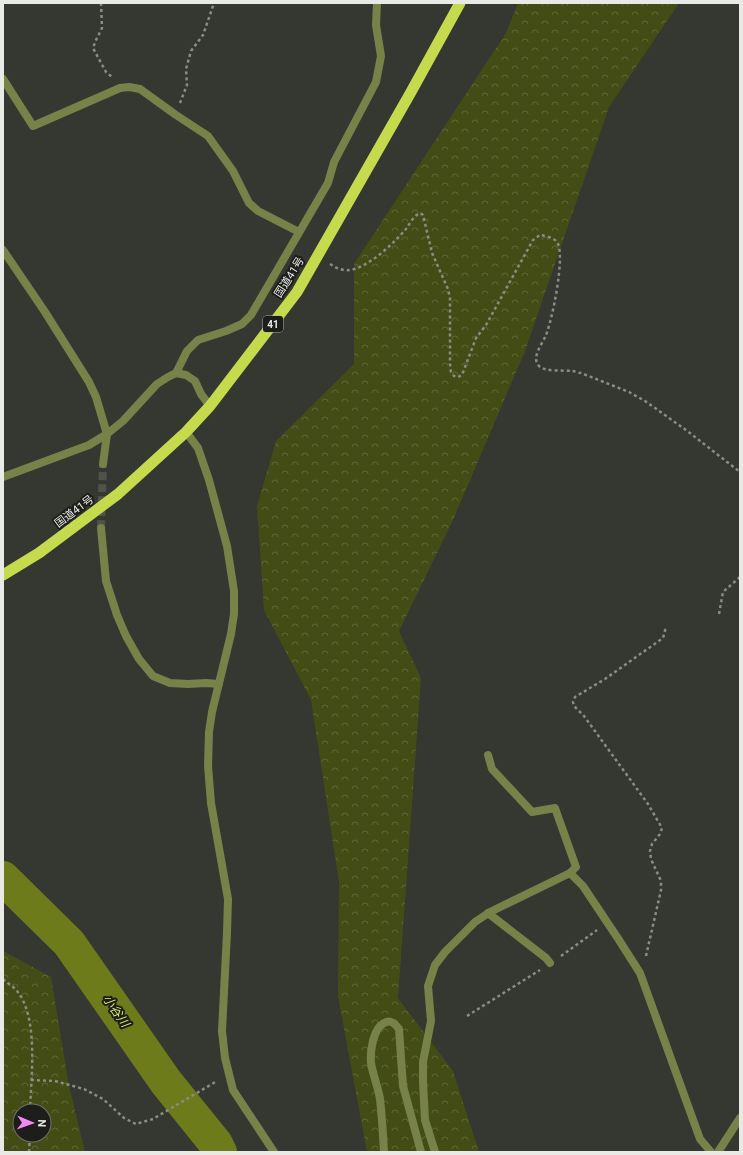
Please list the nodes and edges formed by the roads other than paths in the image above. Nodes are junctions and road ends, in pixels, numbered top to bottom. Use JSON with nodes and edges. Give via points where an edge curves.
{"nodes":[{"id":1,"x":377,"y":3,"type":"edge"},
{"id":2,"x":460,"y":3,"type":"edge"},
{"id":3,"x":3,"y":79,"type":"edge"},
{"id":4,"x":299,"y":232,"type":"junction"},
{"id":5,"x":3,"y":250,"type":"edge"},
{"id":6,"x":176,"y":374,"type":"junction"},
{"id":7,"x":210,"y":406,"type":"junction"},
{"id":8,"x":186,"y":432,"type":"junction"},
{"id":9,"x":107,"y":434,"type":"junction"},
{"id":10,"x":102,"y":464,"type":"tunnel mouth"},
{"id":11,"x":3,"y":476,"type":"edge"},
{"id":12,"x":101,"y":528,"type":"tunnel mouth"},
{"id":13,"x":3,"y":575,"type":"edge"},
{"id":14,"x":219,"y":684,"type":"junction"},
{"id":15,"x":488,"y":756,"type":"dead end"},
{"id":16,"x":570,"y":873,"type":"junction"},
{"id":17,"x":488,"y":913,"type":"junction"},
{"id":18,"x":550,"y":963,"type":"dead end"},
{"id":19,"x":740,"y":1118,"type":"edge"},
{"id":20,"x":274,"y":1152,"type":"edge"},
{"id":21,"x":384,"y":1152,"type":"edge"},
{"id":22,"x":421,"y":1152,"type":"edge"},
{"id":23,"x":435,"y":1152,"type":"edge"},
{"id":24,"x":711,"y":1152,"type":"edge"},
{"id":25,"x":718,"y":1152,"type":"edge"}],
"edges":[{"from":1,"to":4,"type":"street","via":[[376,25],[381,56],[376,82],[334,162],[328,183]]},
{"from":2,"to":7,"type":"highway","name":"国道41号","number":"41","via":[[297,292]]},
{"from":3,"to":4,"type":"street","via":[[33,126],[120,88],[140,89],[208,136],[233,171],[250,203],[258,211]]},
{"from":4,"to":6,"type":"street","via":[[251,315],[242,324],[198,340],[187,351]]},
{"from":5,"to":9,"type":"street","via":[[89,382]]},
{"from":6,"to":7,"type":"street","via":[[186,375],[195,381]]},
{"from":6,"to":9,"type":"street","via":[[157,384],[123,421]]},
{"from":7,"to":8,"type":"highway","name":"国道41号","number":"41"},
{"from":8,"to":13,"type":"highway","name":"国道41号","number":"41","via":[[118,494],[39,553]]},
{"from":8,"to":14,"type":"street","via":[[198,448],[209,480],[227,546],[234,591],[231,634]]},
{"from":9,"to":10,"type":"street"},
{"from":9,"to":11,"type":"street","via":[[90,446]]},
{"from":12,"to":14,"type":"street","via":[[106,581],[117,615],[139,659],[153,676],[170,683]]},
{"from":14,"to":20,"type":"street","via":[[209,732],[208,766],[211,803],[228,899],[222,1031],[225,1058],[234,1090]]},
{"from":15,"to":16,"type":"street","via":[[492,769],[532,812],[555,808],[576,867]]},
{"from":16,"to":17,"type":"street"},
{"from":16,"to":24,"type":"street","via":[[583,886],[640,973],[700,1139]]},
{"from":17,"to":18,"type":"street"},
{"from":17,"to":23,"type":"street","via":[[475,922],[435,964],[428,986],[431,1021],[423,1062],[423,1082],[425,1120]]},
{"from":19,"to":25,"type":"street"},
{"from":21,"to":22,"type":"street","via":[[380,1100],[371,1062],[373,1040],[377,1031],[389,1021],[399,1029],[403,1086]]}]}
